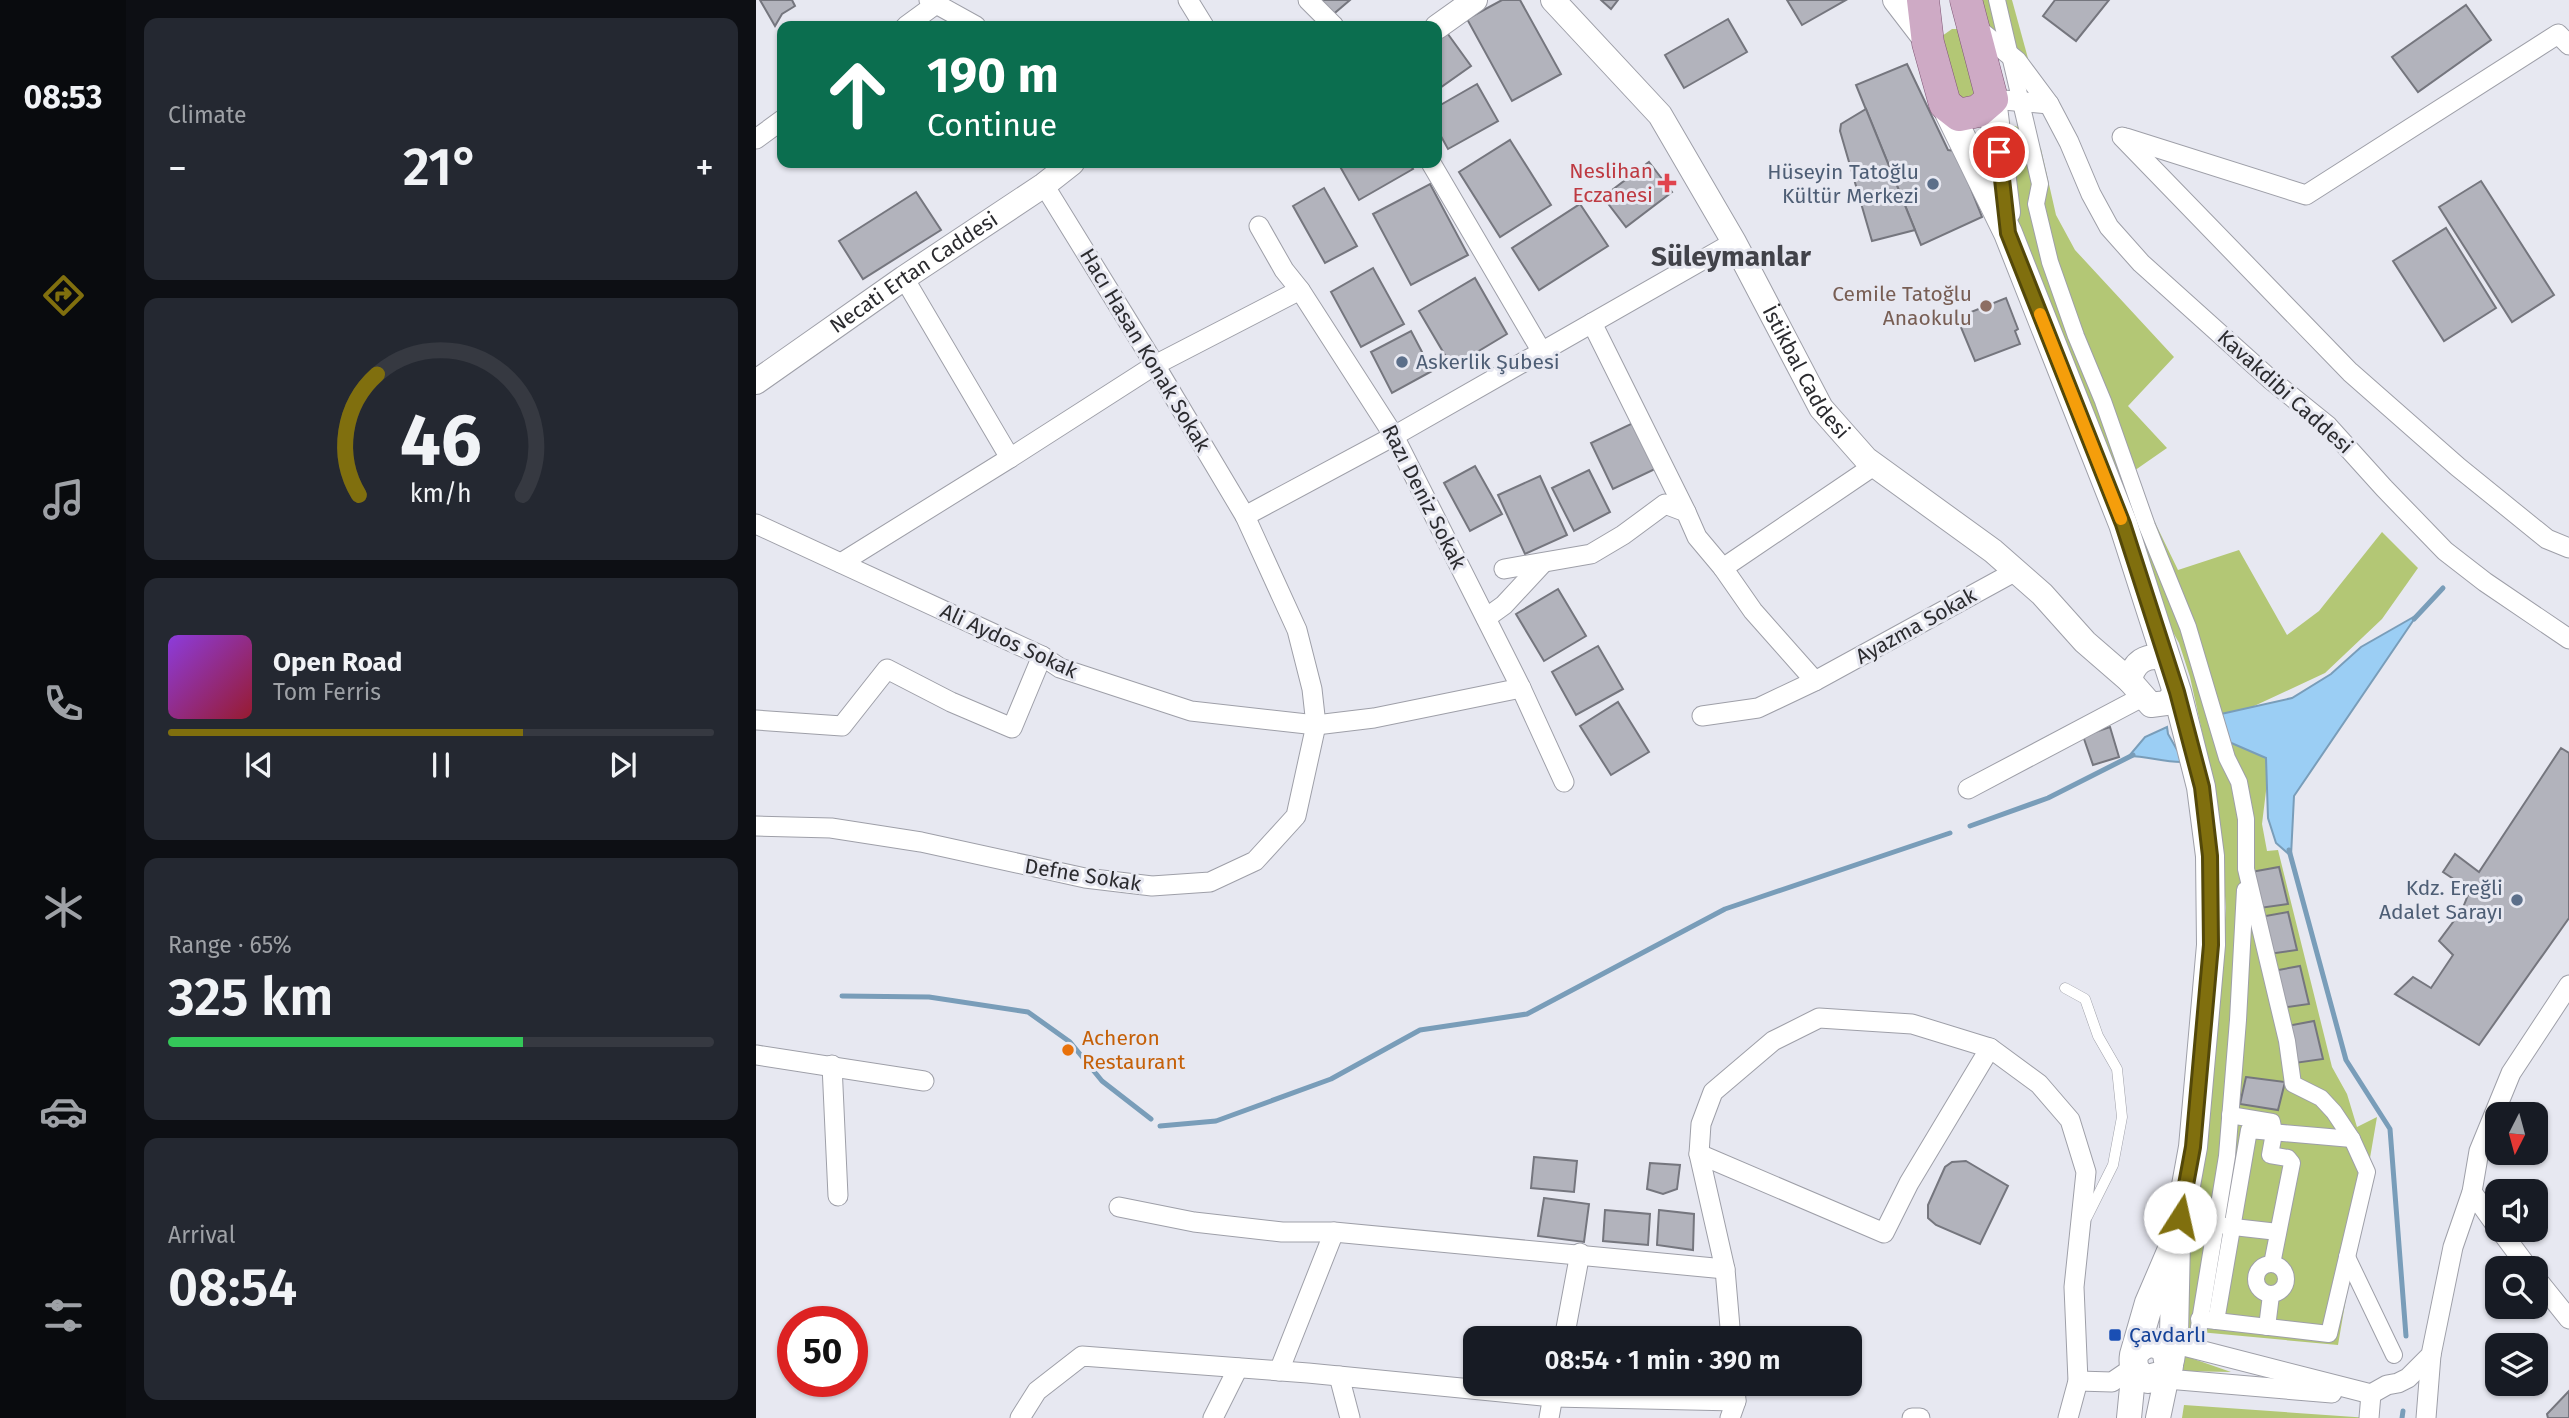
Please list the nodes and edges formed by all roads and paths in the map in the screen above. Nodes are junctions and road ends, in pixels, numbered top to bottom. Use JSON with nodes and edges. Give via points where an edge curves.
{"nodes":[{"id":1,"x":1188,"y":0,"type":"edge"},
{"id":2,"x":1308,"y":0,"type":"edge"},
{"id":3,"x":1475,"y":0,"type":"edge"},
{"id":4,"x":1553,"y":0,"type":"edge"},
{"id":5,"x":1895,"y":0,"type":"edge"},
{"id":6,"x":1923,"y":0,"type":"edge"},
{"id":7,"x":1995,"y":0,"type":"edge"},
{"id":8,"x":932,"y":2,"type":"edge"},
{"id":9,"x":1970,"y":13,"type":"edge"},
{"id":10,"x":911,"y":21,"type":"edge"},
{"id":11,"x":967,"y":21,"type":"edge"},
{"id":12,"x":1201,"y":21,"type":"edge"},
{"id":13,"x":1329,"y":21,"type":"edge"},
{"id":14,"x":1442,"y":23,"type":"edge"},
{"id":15,"x":1928,"y":43,"type":"junction"},
{"id":16,"x":2569,"y":45,"type":"edge"},
{"id":17,"x":2008,"y":49,"type":"junction"},
{"id":18,"x":2007,"y":99,"type":"junction"},
{"id":19,"x":1945,"y":104,"type":"junction"},
{"id":20,"x":2049,"y":104,"type":"junction"},
{"id":21,"x":777,"y":124,"type":"edge"},
{"id":22,"x":756,"y":139,"type":"edge"},
{"id":23,"x":1066,"y":168,"type":"edge"},
{"id":24,"x":1434,"y":168,"type":"edge"},
{"id":25,"x":1044,"y":185,"type":"junction"},
{"id":26,"x":1259,"y":226,"type":"dead end"},
{"id":27,"x":2008,"y":233,"type":"junction"},
{"id":28,"x":1734,"y":242,"type":"junction"},
{"id":29,"x":904,"y":278,"type":"junction"},
{"id":30,"x":1300,"y":289,"type":"junction"},
{"id":31,"x":1592,"y":323,"type":"junction"},
{"id":32,"x":1542,"y":352,"type":"junction"},
{"id":33,"x":1155,"y":365,"type":"junction"},
{"id":34,"x":756,"y":382,"type":"edge"},
{"id":35,"x":1394,"y":436,"type":"junction"},
{"id":36,"x":1010,"y":458,"type":"junction"},
{"id":37,"x":1875,"y":465,"type":"junction"},
{"id":38,"x":1686,"y":512,"type":"junction"},
{"id":39,"x":1245,"y":516,"type":"junction"},
{"id":40,"x":756,"y":524,"type":"edge"},
{"id":41,"x":2569,"y":548,"type":"edge"},
{"id":42,"x":841,"y":562,"type":"junction"},
{"id":43,"x":1543,"y":564,"type":"junction"},
{"id":44,"x":1723,"y":568,"type":"junction"},
{"id":45,"x":1504,"y":569,"type":"dead end"},
{"id":46,"x":2016,"y":571,"type":"junction"},
{"id":47,"x":1486,"y":618,"type":"junction"},
{"id":48,"x":2569,"y":639,"type":"edge"},
{"id":49,"x":1042,"y":656,"type":"junction"},
{"id":50,"x":2164,"y":658,"type":"junction"},
{"id":51,"x":1815,"y":681,"type":"junction"},
{"id":52,"x":1521,"y":688,"type":"junction"},
{"id":53,"x":2177,"y":692,"type":"junction"},
{"id":54,"x":2142,"y":694,"type":"junction"},
{"id":55,"x":1702,"y":716,"type":"dead end"},
{"id":56,"x":756,"y":720,"type":"edge"},
{"id":57,"x":1316,"y":725,"type":"junction"},
{"id":58,"x":2191,"y":744,"type":"junction"},
{"id":59,"x":1564,"y":782,"type":"dead end"},
{"id":60,"x":1968,"y":789,"type":"dead end"},
{"id":61,"x":756,"y":826,"type":"edge"},
{"id":62,"x":2246,"y":856,"type":"junction"},
{"id":63,"x":2569,"y":985,"type":"edge"},
{"id":64,"x":2065,"y":988,"type":"dead end"},
{"id":65,"x":1990,"y":1048,"type":"junction"},
{"id":66,"x":756,"y":1055,"type":"edge"},
{"id":67,"x":832,"y":1065,"type":"junction"},
{"id":68,"x":923,"y":1081,"type":"dead end"},
{"id":69,"x":2230,"y":1115,"type":"junction"},
{"id":70,"x":2274,"y":1133,"type":"junction"},
{"id":71,"x":2352,"y":1139,"type":"junction"},
{"id":72,"x":1699,"y":1154,"type":"junction"},
{"id":73,"x":2472,"y":1192,"type":"junction"},
{"id":74,"x":838,"y":1196,"type":"dead end"},
{"id":75,"x":1119,"y":1207,"type":"dead end"},
{"id":76,"x":2485,"y":1209,"type":"edge"},
{"id":77,"x":2214,"y":1224,"type":"junction"},
{"id":78,"x":2232,"y":1227,"type":"junction"},
{"id":79,"x":1334,"y":1231,"type":"junction"},
{"id":80,"x":2278,"y":1232,"type":"junction"},
{"id":81,"x":2080,"y":1234,"type":"junction"},
{"id":82,"x":2176,"y":1240,"type":"junction"},
{"id":83,"x":1580,"y":1253,"type":"junction"},
{"id":84,"x":2347,"y":1257,"type":"junction"},
{"id":85,"x":1725,"y":1269,"type":"junction"},
{"id":86,"x":2548,"y":1293,"type":"edge"},
{"id":87,"x":2569,"y":1319,"type":"edge"},
{"id":88,"x":2216,"y":1321,"type":"junction"},
{"id":89,"x":1566,"y":1326,"type":"edge"},
{"id":90,"x":1730,"y":1326,"type":"edge"},
{"id":91,"x":2267,"y":1327,"type":"junction"},
{"id":92,"x":2394,"y":1354,"type":"dead end"},
{"id":93,"x":2431,"y":1355,"type":"junction"},
{"id":94,"x":2134,"y":1361,"type":"junction"},
{"id":95,"x":2169,"y":1362,"type":"junction"},
{"id":96,"x":1238,"y":1368,"type":"junction"},
{"id":97,"x":1279,"y":1371,"type":"junction"},
{"id":98,"x":1339,"y":1376,"type":"junction"},
{"id":99,"x":2078,"y":1381,"type":"junction"},
{"id":100,"x":1463,"y":1385,"type":"edge"},
{"id":101,"x":2371,"y":1394,"type":"junction"},
{"id":102,"x":1553,"y":1396,"type":"edge"},
{"id":103,"x":1644,"y":1396,"type":"edge"},
{"id":104,"x":1734,"y":1401,"type":"edge"},
{"id":105,"x":1020,"y":1418,"type":"edge"},
{"id":106,"x":1213,"y":1418,"type":"edge"},
{"id":107,"x":1350,"y":1418,"type":"edge"},
{"id":108,"x":1549,"y":1418,"type":"edge"},
{"id":109,"x":1912,"y":1418,"type":"edge"},
{"id":110,"x":1920,"y":1418,"type":"edge"},
{"id":111,"x":2068,"y":1418,"type":"edge"},
{"id":112,"x":2129,"y":1418,"type":"edge"},
{"id":113,"x":2158,"y":1418,"type":"edge"},
{"id":114,"x":2368,"y":1418,"type":"edge"},
{"id":115,"x":2426,"y":1418,"type":"edge"}],
"edges":[{"from":1,"to":12,"type":"street"},
{"from":2,"to":13,"type":"street"},
{"from":3,"to":14,"type":"street"},
{"from":4,"to":28,"type":"street","name":"İstikbal Caddesi","via":[[1660,115]]},
{"from":5,"to":15,"type":"street"},
{"from":6,"to":15,"type":"main road"},
{"from":7,"to":17,"type":"street"},
{"from":8,"to":10,"type":"street"},
{"from":8,"to":11,"type":"street"},
{"from":9,"to":15,"type":"main road","via":[[1945,12],[1935,21]]},
{"from":9,"to":17,"type":"street","name":"Kavakdibi Caddesi"},
{"from":9,"to":18,"type":"main road"},
{"from":15,"to":19,"type":"main road"},
{"from":16,"to":41,"type":"street","via":[[2558,34],[2306,195],[2122,137],[2350,372],[2478,483],[2547,538]]},
{"from":17,"to":18,"type":"street"},
{"from":17,"to":20,"type":"street","name":"Kavakdibi Caddesi"},
{"from":18,"to":19,"type":"main road","via":[[1959,115]]},
{"from":18,"to":20,"type":"street"},
{"from":18,"to":27,"type":"main road"},
{"from":18,"to":62,"type":"street","via":[[2040,184],[2036,204],[2049,262],[2188,627],[2227,758],[2239,782]]},
{"from":19,"to":27,"type":"main road"},
{"from":20,"to":48,"type":"street","name":"Kavakdibi Caddesi","via":[[2109,227],[2141,263],[2328,426],[2445,551]]},
{"from":21,"to":22,"type":"street"},
{"from":23,"to":25,"type":"street","name":"Necati Ertan Caddesi"},
{"from":24,"to":32,"type":"street"},
{"from":25,"to":29,"type":"street","name":"Necati Ertan Caddesi"},
{"from":25,"to":33,"type":"street","name":"Hacı Hasan Konak Sokak"},
{"from":26,"to":30,"type":"street","name":"Razı Deniz Sokak"},
{"from":27,"to":50,"type":"main road","via":[[2123,524]]},
{"from":28,"to":31,"type":"street"},
{"from":28,"to":37,"type":"street","name":"İstikbal Caddesi","via":[[1821,408]]},
{"from":29,"to":34,"type":"street","name":"Necati Ertan Caddesi"},
{"from":29,"to":36,"type":"street"},
{"from":30,"to":33,"type":"street"},
{"from":30,"to":35,"type":"street","name":"Razı Deniz Sokak"},
{"from":31,"to":32,"type":"street"},
{"from":31,"to":38,"type":"street"},
{"from":32,"to":35,"type":"street"},
{"from":33,"to":36,"type":"street"},
{"from":33,"to":39,"type":"street","name":"Hacı Hasan Konak Sokak"},
{"from":35,"to":39,"type":"street"},
{"from":35,"to":47,"type":"street","name":"Razı Deniz Sokak"},
{"from":36,"to":42,"type":"street"},
{"from":37,"to":44,"type":"street"},
{"from":37,"to":46,"type":"street","name":"İstikbal Caddesi"},
{"from":38,"to":43,"type":"street","via":[[1665,504],[1591,554]]},
{"from":38,"to":44,"type":"street","via":[[1697,537]]},
{"from":39,"to":57,"type":"street","name":"Hacı Hasan Konak Sokak","via":[[1297,630]]},
{"from":40,"to":42,"type":"street","name":"Ali Aydos Sokak"},
{"from":42,"to":49,"type":"street","name":"Ali Aydos Sokak"},
{"from":43,"to":45,"type":"street"},
{"from":43,"to":47,"type":"street"},
{"from":44,"to":51,"type":"street","via":[[1753,611]]},
{"from":46,"to":51,"type":"street","name":"Ayazma Sokak"},
{"from":46,"to":54,"type":"street","name":"İstikbal Caddesi"},
{"from":47,"to":52,"type":"street","name":"Razı Deniz Sokak"},
{"from":49,"to":56,"type":"street","via":[[1012,728],[887,669],[842,726]]},
{"from":49,"to":57,"type":"street","name":"Ali Aydos Sokak","via":[[1060,668],[1191,711]]},
{"from":50,"to":53,"type":"main road"},
{"from":50,"to":54,"type":"street","via":[[2148,657],[2135,666]]},
{"from":51,"to":55,"type":"street","name":"Ayazma Sokak","via":[[1758,708]]},
{"from":52,"to":57,"type":"street","name":"Ali Aydos Sokak"},
{"from":52,"to":59,"type":"street","name":"Razı Deniz Sokak"},
{"from":53,"to":54,"type":"street","via":[[2166,703]]},
{"from":53,"to":58,"type":"main road"},
{"from":54,"to":58,"type":"street","name":"İstikbal Caddesi"},
{"from":54,"to":60,"type":"street"},
{"from":57,"to":61,"type":"street","name":"Defne Sokak","via":[[1296,816],[1255,861],[1210,882],[1152,886],[1085,878],[921,842],[831,828]]},
{"from":58,"to":82,"type":"main road","via":[[2202,787],[2210,856],[2211,945],[2193,1147]]},
{"from":62,"to":69,"type":"street"},
{"from":62,"to":71,"type":"street","via":[[2293,1084],[2321,1098]]},
{"from":63,"to":73,"type":"street","via":[[2511,1073],[2479,1151]]},
{"from":64,"to":81,"type":"lane","via":[[2085,999],[2098,1036],[2117,1069],[2122,1117],[2113,1165]]},
{"from":65,"to":72,"type":"street","via":[[1912,1024],[1819,1018],[1773,1041],[1713,1092],[1701,1124]]},
{"from":65,"to":72,"type":"street","via":[[1884,1233]]},
{"from":65,"to":81,"type":"street","via":[[2039,1084],[2070,1120],[2086,1172]]},
{"from":66,"to":67,"type":"street"},
{"from":67,"to":68,"type":"street"},
{"from":67,"to":74,"type":"street"},
{"from":69,"to":70,"type":"street","via":[[2272,1122]]},
{"from":69,"to":77,"type":"street"},
{"from":70,"to":71,"type":"street"},
{"from":70,"to":78,"type":"street","via":[[2249,1130]]},
{"from":70,"to":80,"type":"street","via":[[2270,1155],[2292,1163]]},
{"from":71,"to":84,"type":"street","via":[[2367,1172]]},
{"from":72,"to":85,"type":"street"},
{"from":73,"to":76,"type":"street"},
{"from":73,"to":93,"type":"street","via":[[2453,1247]]},
{"from":75,"to":79,"type":"street","via":[[1282,1233]]},
{"from":77,"to":78,"type":"street"},
{"from":77,"to":88,"type":"street","via":[[2199,1324]]},
{"from":78,"to":80,"type":"street"},
{"from":78,"to":88,"type":"street"},
{"from":79,"to":83,"type":"street"},
{"from":79,"to":97,"type":"street"},
{"from":80,"to":91,"type":"street","via":[[2272,1264],[2261,1268],[2256,1277],[2258,1287],[2271,1295]]},
{"from":81,"to":99,"type":"street","via":[[2074,1287]]},
{"from":82,"to":94,"type":"main road","via":[[2149,1303]]},
{"from":82,"to":95,"type":"main road"},
{"from":83,"to":85,"type":"street"},
{"from":83,"to":89,"type":"street"},
{"from":84,"to":91,"type":"street","via":[[2329,1334]]},
{"from":84,"to":92,"type":"street"},
{"from":85,"to":90,"type":"street"},
{"from":86,"to":87,"type":"street"},
{"from":88,"to":91,"type":"street"},
{"from":93,"to":101,"type":"street","via":[[2399,1384]]},
{"from":93,"to":115,"type":"street"},
{"from":94,"to":95,"type":"main road","via":[[2143,1345],[2155,1343],[2165,1349]]},
{"from":94,"to":99,"type":"street","via":[[2112,1382]]},
{"from":94,"to":112,"type":"street"},
{"from":95,"to":101,"type":"street"},
{"from":95,"to":101,"type":"street","via":[[2292,1391]]},
{"from":95,"to":113,"type":"street"},
{"from":96,"to":97,"type":"street"},
{"from":96,"to":105,"type":"street","via":[[1082,1356],[1037,1391]]},
{"from":96,"to":106,"type":"street"},
{"from":97,"to":98,"type":"street"},
{"from":98,"to":100,"type":"street"},
{"from":98,"to":107,"type":"street"},
{"from":99,"to":111,"type":"street"},
{"from":101,"to":114,"type":"street"},
{"from":102,"to":108,"type":"street"},
{"from":103,"to":104,"type":"street"},
{"from":109,"to":110,"type":"street"}]}
